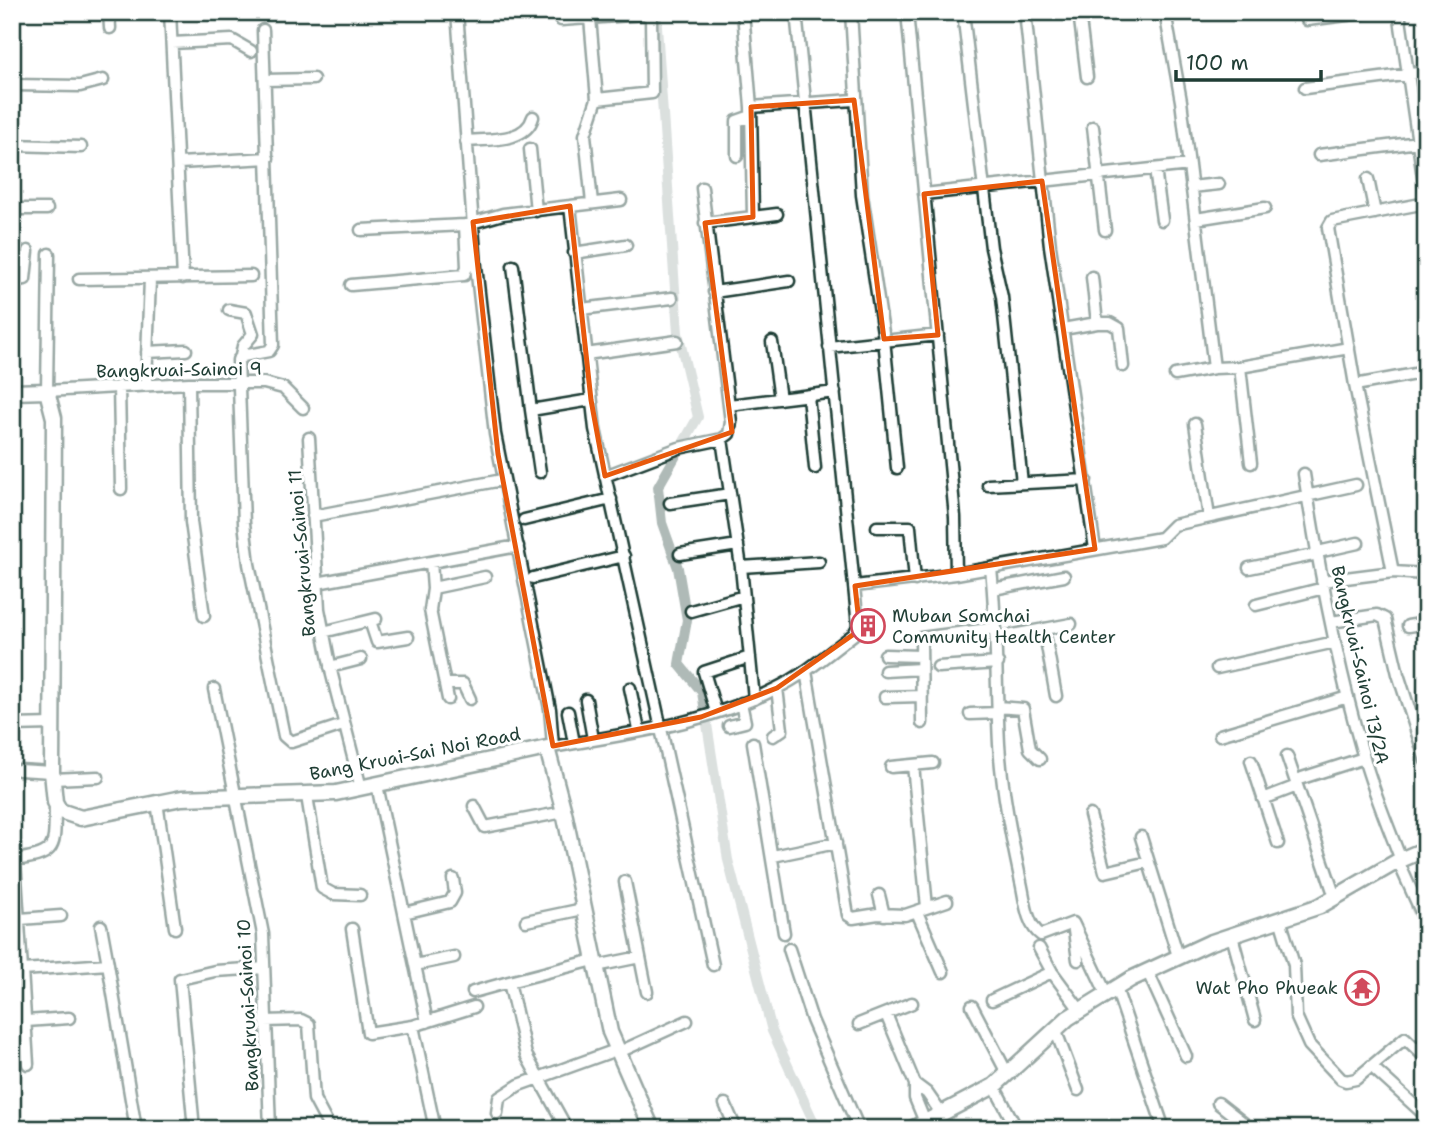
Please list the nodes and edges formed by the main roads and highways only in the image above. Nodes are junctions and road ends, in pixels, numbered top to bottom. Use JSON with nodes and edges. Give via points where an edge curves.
{"nodes":[{"id":1,"x":12,"y":391,"type":"edge"},
{"id":2,"x":1426,"y":849,"type":"edge"},
{"id":3,"x":918,"y":1125,"type":"edge"},
{"id":4,"x":652,"y":1129,"type":"edge"}],
"edges":[{"from":1,"to":4,"type":"main road","name":"Bang Kruai-Sai Noi Road","via":[[47,391],[54,418],[53,775],[55,802],[65,814],[81,818],[157,802],[307,796],[555,746],[583,909],[616,1051]]},
{"from":2,"to":3,"type":"main road","via":[[1335,897],[1147,970],[1080,1010],[994,1086]]}]}
